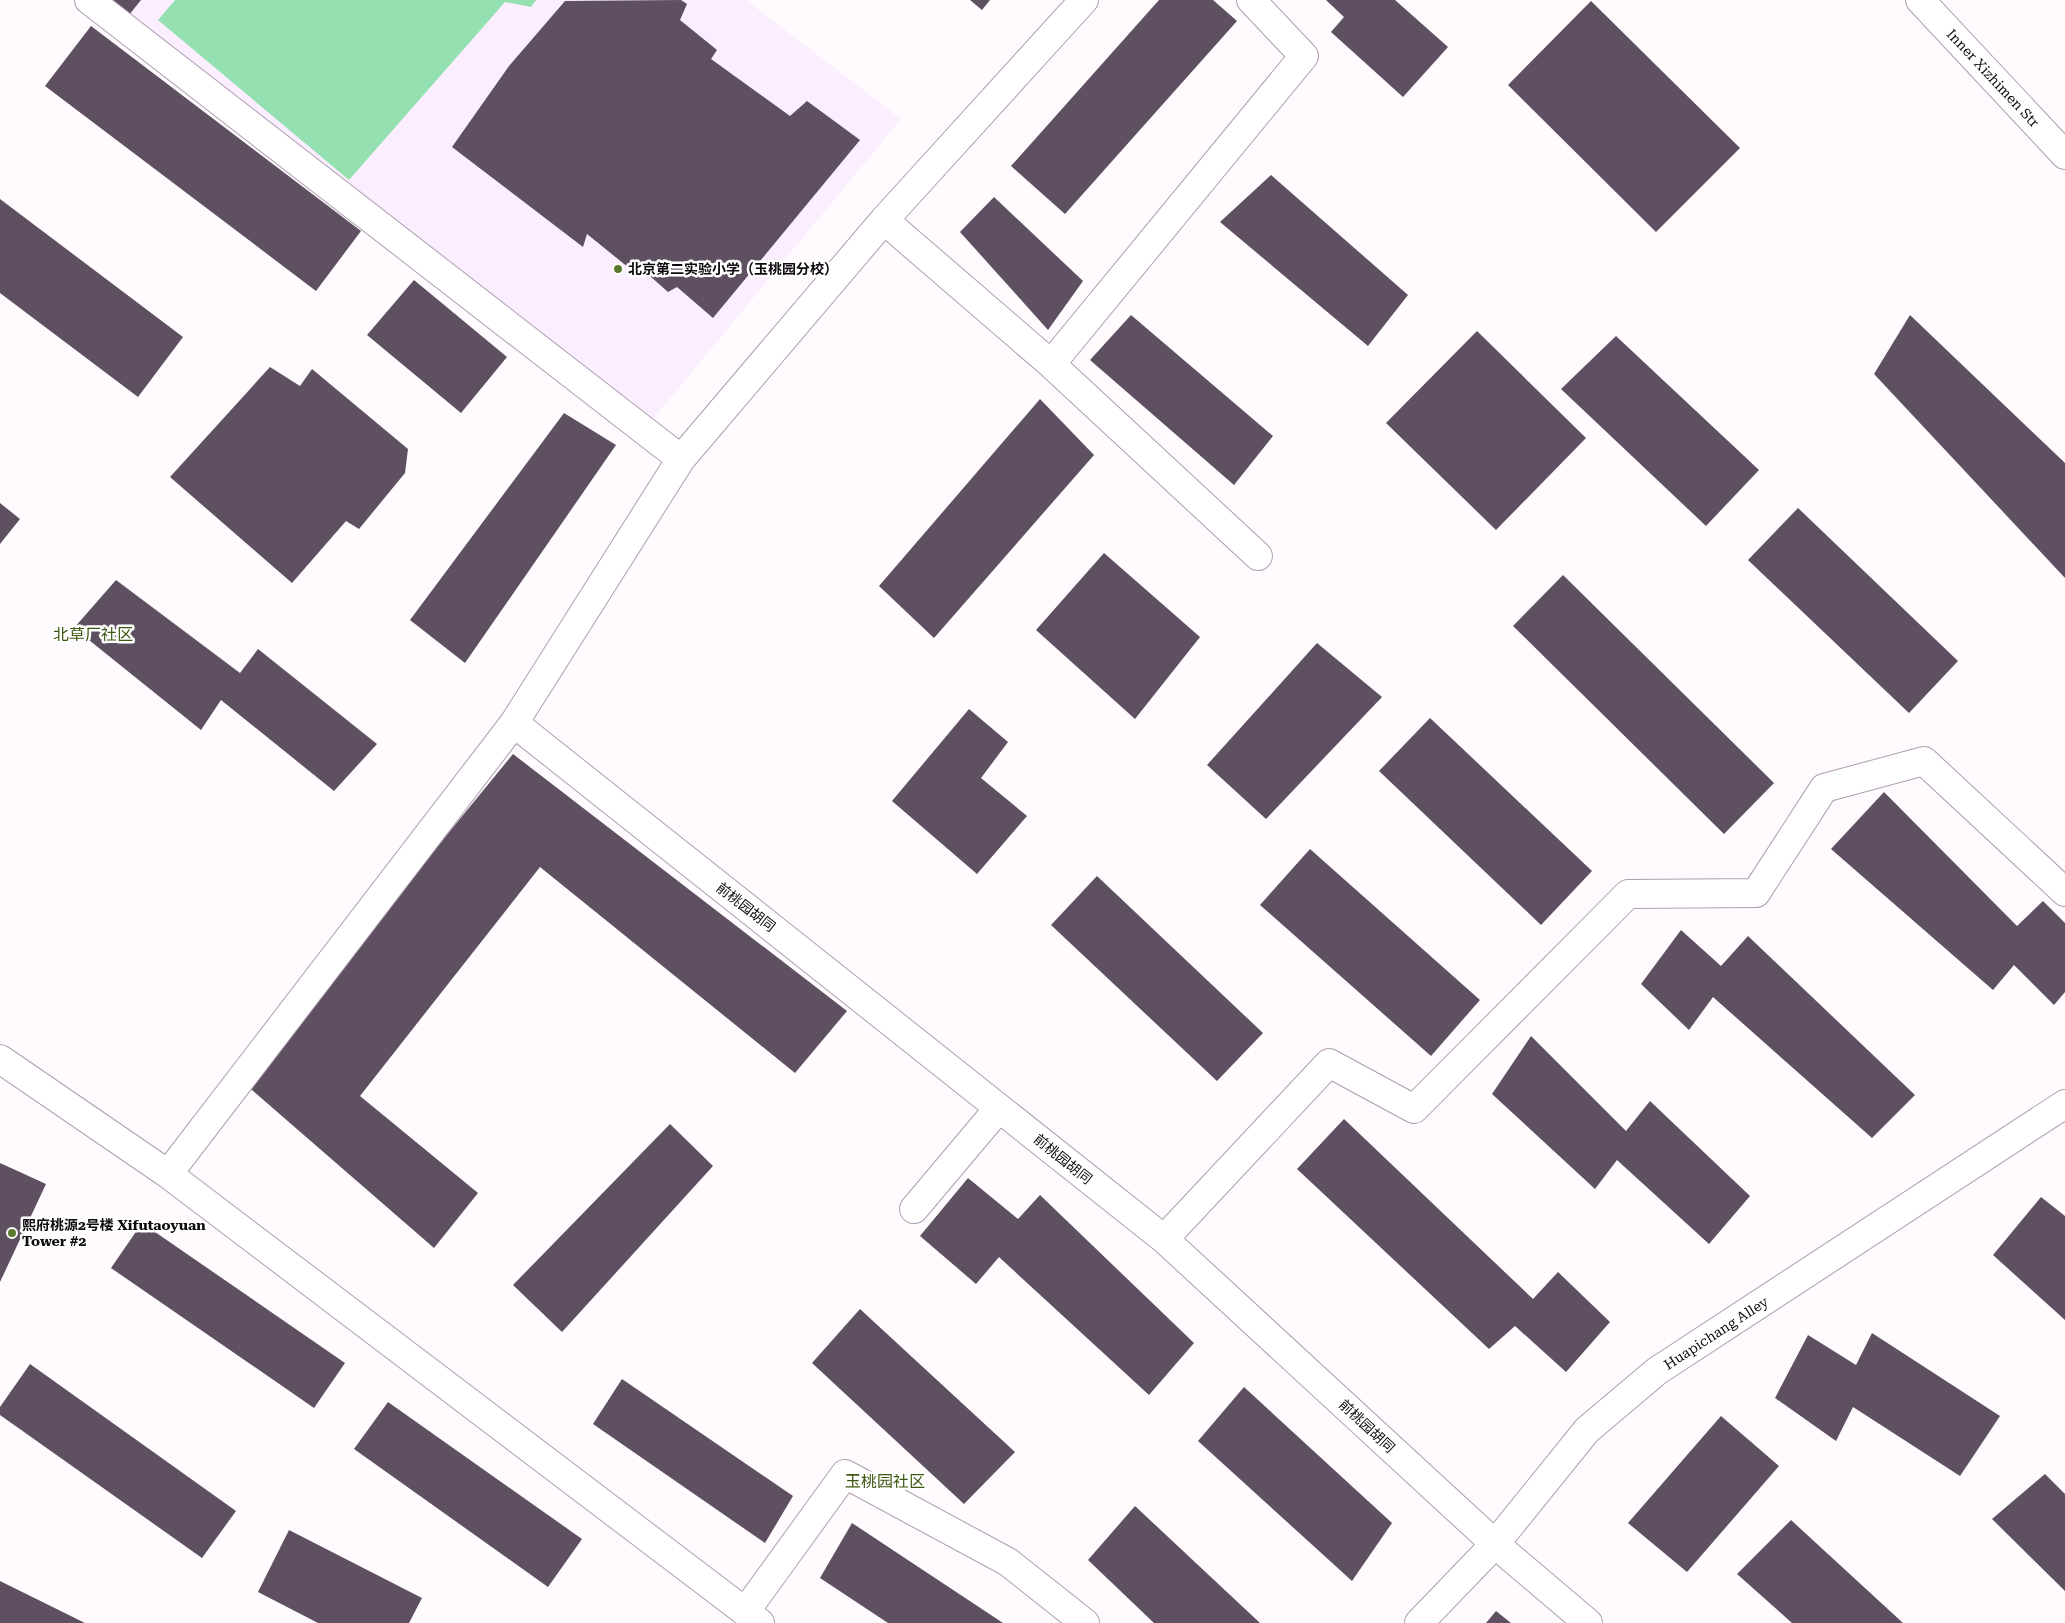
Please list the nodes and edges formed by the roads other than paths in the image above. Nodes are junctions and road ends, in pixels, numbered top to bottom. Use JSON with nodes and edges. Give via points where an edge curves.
{"nodes":[{"id":1,"x":89,"y":0,"type":"edge"},
{"id":2,"x":1084,"y":0,"type":"edge"},
{"id":3,"x":1251,"y":0,"type":"edge"},
{"id":4,"x":1920,"y":0,"type":"edge"},
{"id":5,"x":2065,"y":155,"type":"edge"},
{"id":6,"x":884,"y":220,"type":"junction"},
{"id":7,"x":1051,"y":364,"type":"junction"},
{"id":8,"x":681,"y":459,"type":"junction"},
{"id":9,"x":1258,"y":556,"type":"dead end"},
{"id":10,"x":514,"y":723,"type":"junction"},
{"id":11,"x":2065,"y":892,"type":"edge"},
{"id":12,"x":0,"y":1059,"type":"edge"},
{"id":13,"x":2065,"y":1104,"type":"edge"},
{"id":14,"x":999,"y":1108,"type":"junction"},
{"id":15,"x":168,"y":1174,"type":"junction"},
{"id":16,"x":914,"y":1209,"type":"dead end"},
{"id":17,"x":1164,"y":1239,"type":"junction"},
{"id":18,"x":1494,"y":1544,"type":"junction"},
{"id":19,"x":753,"y":1617,"type":"edge"},
{"id":20,"x":1086,"y":1623,"type":"edge"},
{"id":21,"x":1419,"y":1623,"type":"edge"},
{"id":22,"x":1588,"y":1623,"type":"edge"}],
"edges":[{"from":1,"to":8,"type":"street"},
{"from":2,"to":6,"type":"street"},
{"from":3,"to":7,"type":"street","via":[[1304,56]]},
{"from":4,"to":5,"type":"street","name":"Inner Xizhimen Str"},
{"from":6,"to":7,"type":"street"},
{"from":6,"to":8,"type":"street"},
{"from":7,"to":9,"type":"street"},
{"from":8,"to":10,"type":"street"},
{"from":10,"to":14,"type":"street","name":"前桃园胡同"},
{"from":10,"to":15,"type":"street"},
{"from":11,"to":17,"type":"street","via":[[1924,761],[1824,788],[1756,893],[1628,894],[1414,1109],[1329,1063]]},
{"from":12,"to":15,"type":"street"},
{"from":13,"to":18,"type":"street","name":"Huapichang Alley","via":[[1657,1371],[1587,1430]]},
{"from":14,"to":16,"type":"street"},
{"from":14,"to":17,"type":"street","name":"前桃园胡同"},
{"from":15,"to":19,"type":"street"},
{"from":17,"to":18,"type":"street","name":"前桃园胡同"},
{"from":18,"to":21,"type":"street","name":"Huapichang Alley"},
{"from":18,"to":22,"type":"street","name":"前桃园胡同"},
{"from":19,"to":20,"type":"street","via":[[845,1474],[1008,1562]]}]}
